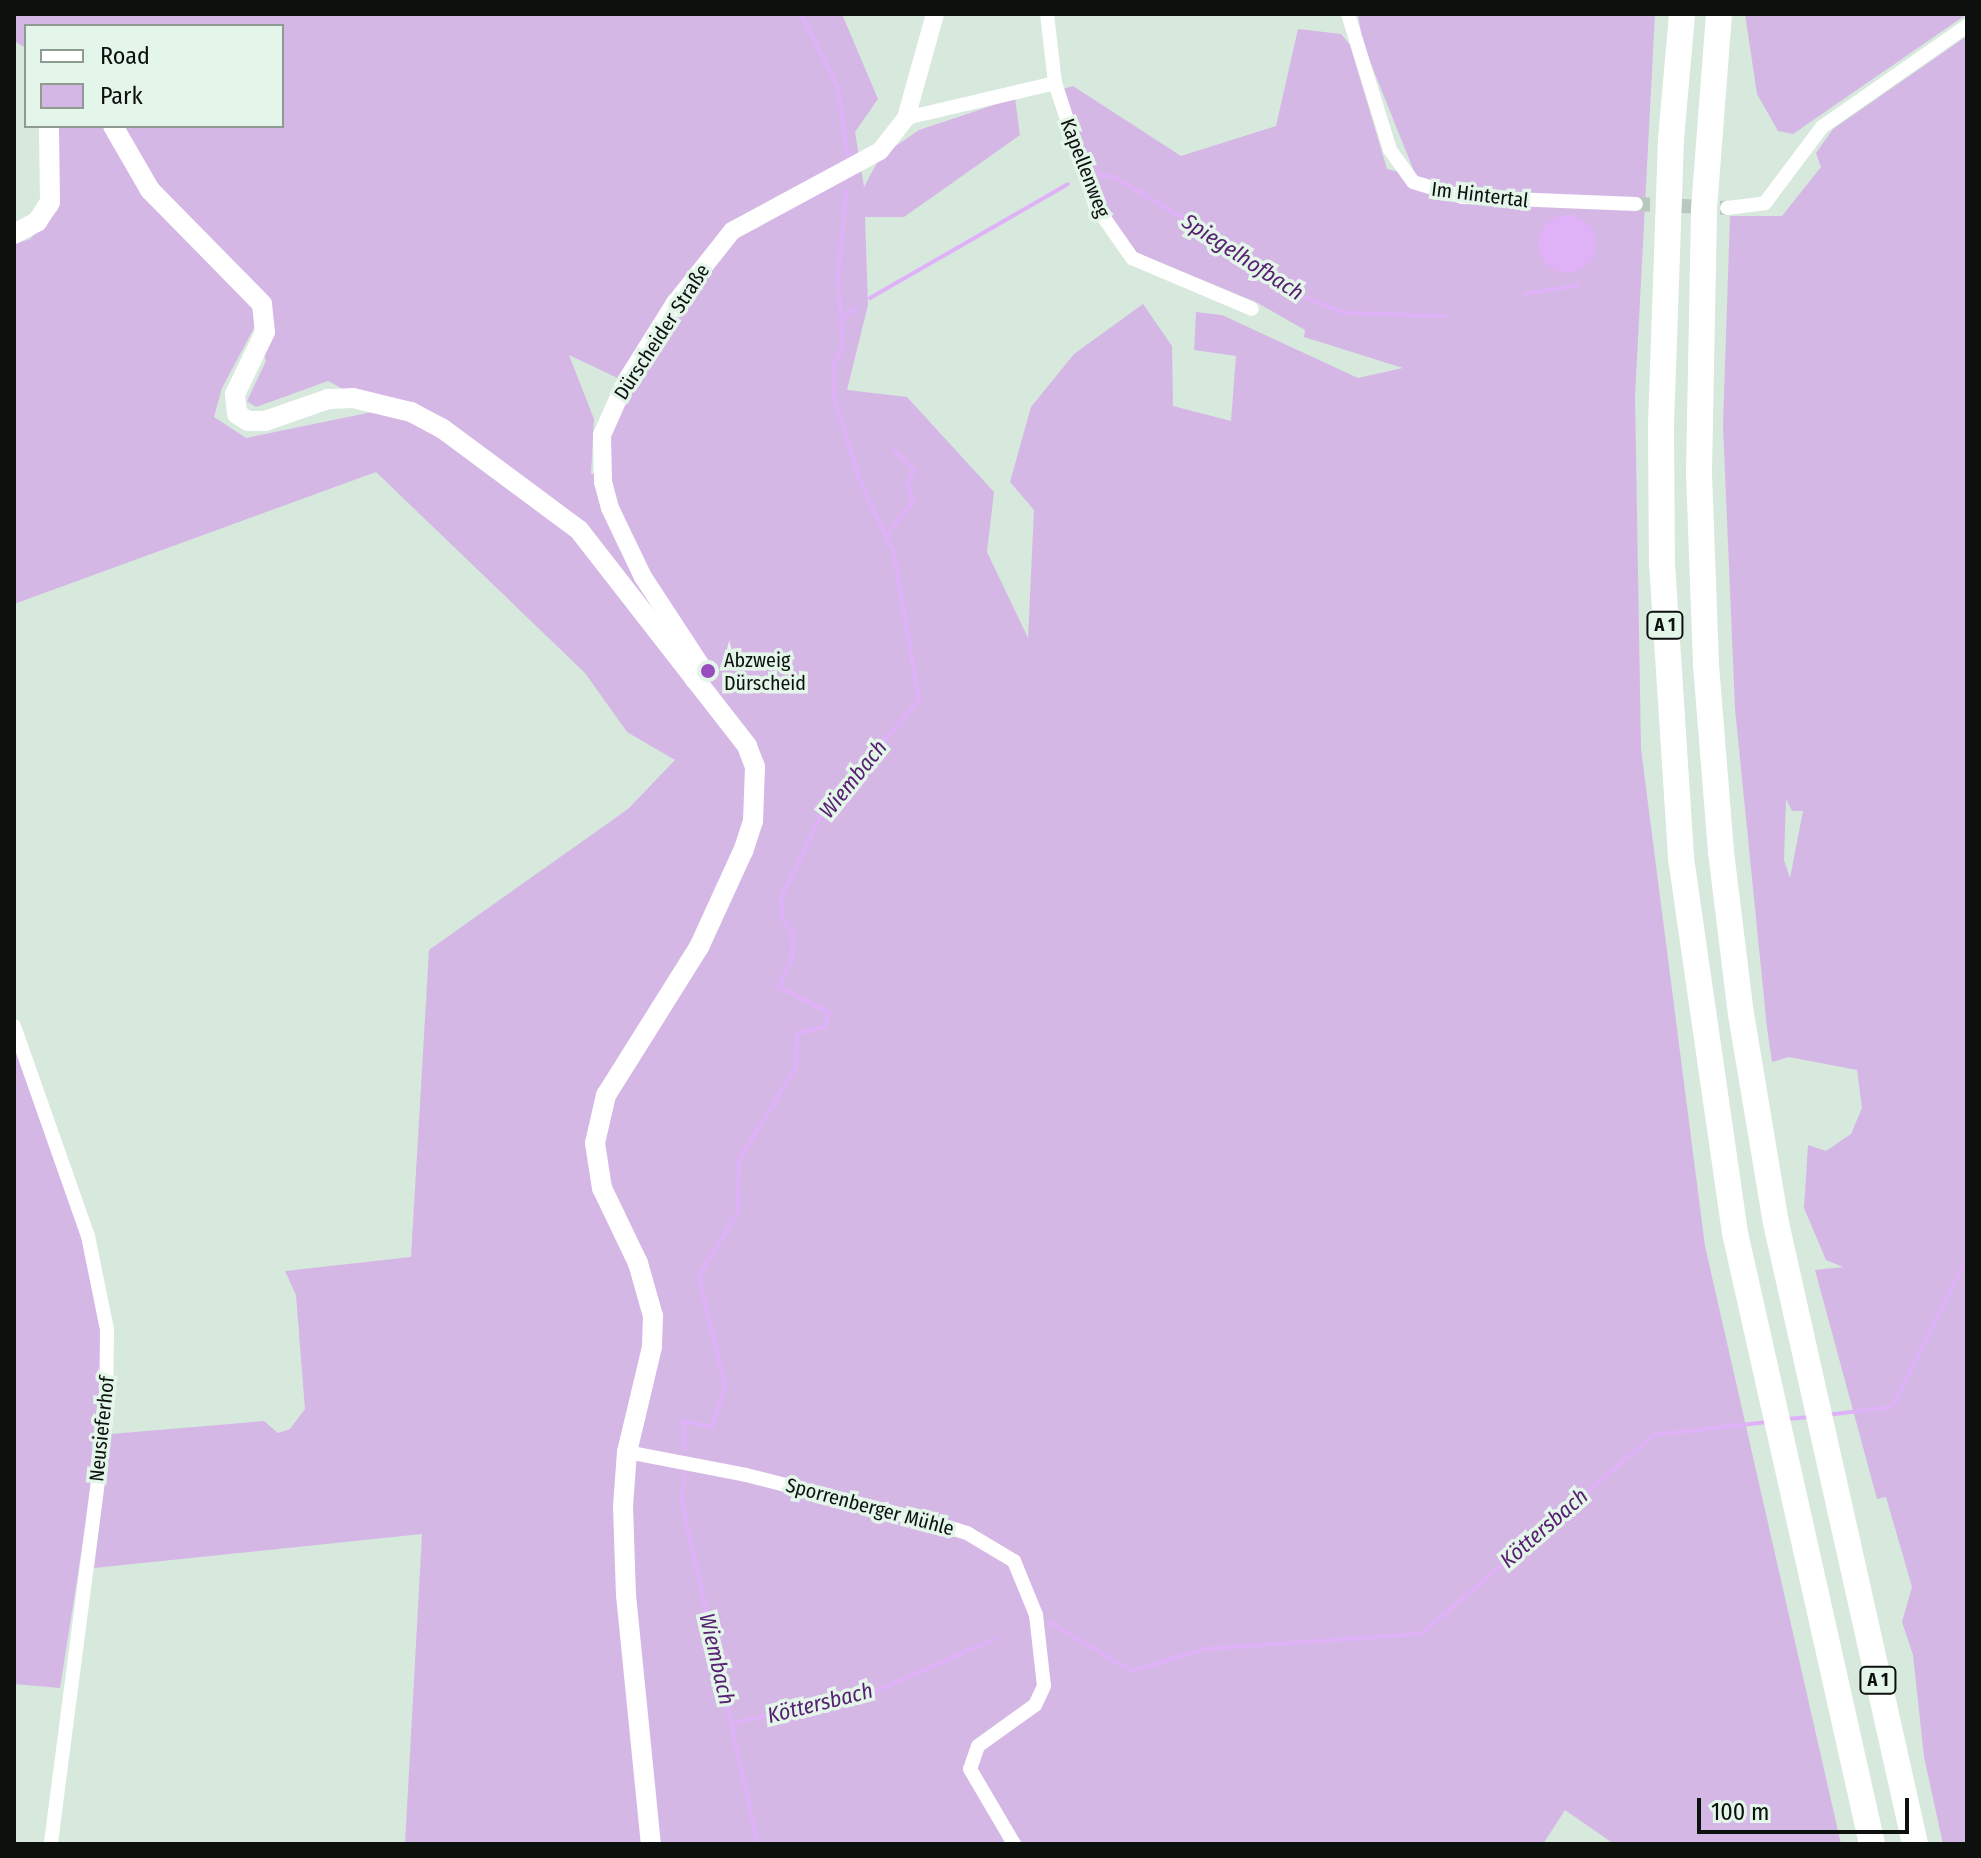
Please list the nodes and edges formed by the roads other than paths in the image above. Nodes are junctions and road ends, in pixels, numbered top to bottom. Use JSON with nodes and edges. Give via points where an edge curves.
{"nodes":[{"id":1,"x":935,"y":14,"type":"edge"},
{"id":2,"x":1047,"y":14,"type":"edge"},
{"id":3,"x":1348,"y":14,"type":"edge"},
{"id":4,"x":1682,"y":14,"type":"edge"},
{"id":5,"x":1719,"y":14,"type":"edge"},
{"id":6,"x":1967,"y":26,"type":"edge"},
{"id":7,"x":1055,"y":83,"type":"junction"},
{"id":8,"x":906,"y":118,"type":"junction"},
{"id":9,"x":49,"y":128,"type":"edge"},
{"id":10,"x":114,"y":128,"type":"edge"},
{"id":11,"x":1636,"y":204,"type":"tunnel mouth"},
{"id":12,"x":1727,"y":208,"type":"tunnel mouth"},
{"id":13,"x":14,"y":234,"type":"edge"},
{"id":14,"x":1252,"y":309,"type":"dead end"},
{"id":15,"x":694,"y":680,"type":"junction"},
{"id":16,"x":14,"y":1026,"type":"edge"},
{"id":17,"x":627,"y":1452,"type":"junction"},
{"id":18,"x":51,"y":1844,"type":"edge"},
{"id":19,"x":651,"y":1844,"type":"edge"},
{"id":20,"x":1014,"y":1844,"type":"edge"},
{"id":21,"x":1872,"y":1844,"type":"edge"},
{"id":22,"x":1915,"y":1844,"type":"edge"}],
"edges":[{"from":1,"to":8,"type":"street","name":"Dürscheider Straße"},
{"from":2,"to":7,"type":"street","name":"Kapellenweg"},
{"from":3,"to":11,"type":"street","name":"Im Hintertal","via":[[1390,150],[1413,182],[1463,197]]},
{"from":4,"to":21,"type":"highway","number":"A 1","via":[[1663,329],[1662,563],[1681,858],[1735,1233]]},
{"from":5,"to":22,"type":"highway","number":"A 1","via":[[1699,362],[1705,651],[1731,940],[1776,1223]]},
{"from":6,"to":12,"type":"street","via":[[1822,127],[1765,203]]},
{"from":7,"to":8,"type":"street"},
{"from":7,"to":14,"type":"street","name":"Kapellenweg","via":[[1095,205],[1132,258]]},
{"from":8,"to":15,"type":"street","name":"Dürscheider Straße","via":[[880,151],[732,231],[675,303],[626,381],[602,435],[603,482],[610,508],[643,577],[700,664]]},
{"from":9,"to":13,"type":"main road","via":[[50,202],[37,222]]},
{"from":10,"to":15,"type":"main road","via":[[150,190],[262,304],[265,332],[235,394],[237,414],[248,421],[265,421],[320,401],[353,398],[402,409],[443,429],[579,530]]},
{"from":15,"to":17,"type":"main road","via":[[747,746],[757,788],[753,821],[722,900],[661,1011],[606,1095],[599,1118],[599,1177],[648,1289],[653,1316],[652,1347]]},
{"from":16,"to":18,"type":"street","name":"Neusieferhof","via":[[88,1236],[107,1329],[106,1419]]},
{"from":17,"to":19,"type":"main road","via":[[626,1595]]},
{"from":17,"to":20,"type":"street","name":"Sporrenberger Mühle","via":[[746,1475],[931,1522],[967,1533],[1014,1561],[1036,1615],[1044,1686],[1035,1705],[978,1746],[970,1763],[974,1780]]}]}
